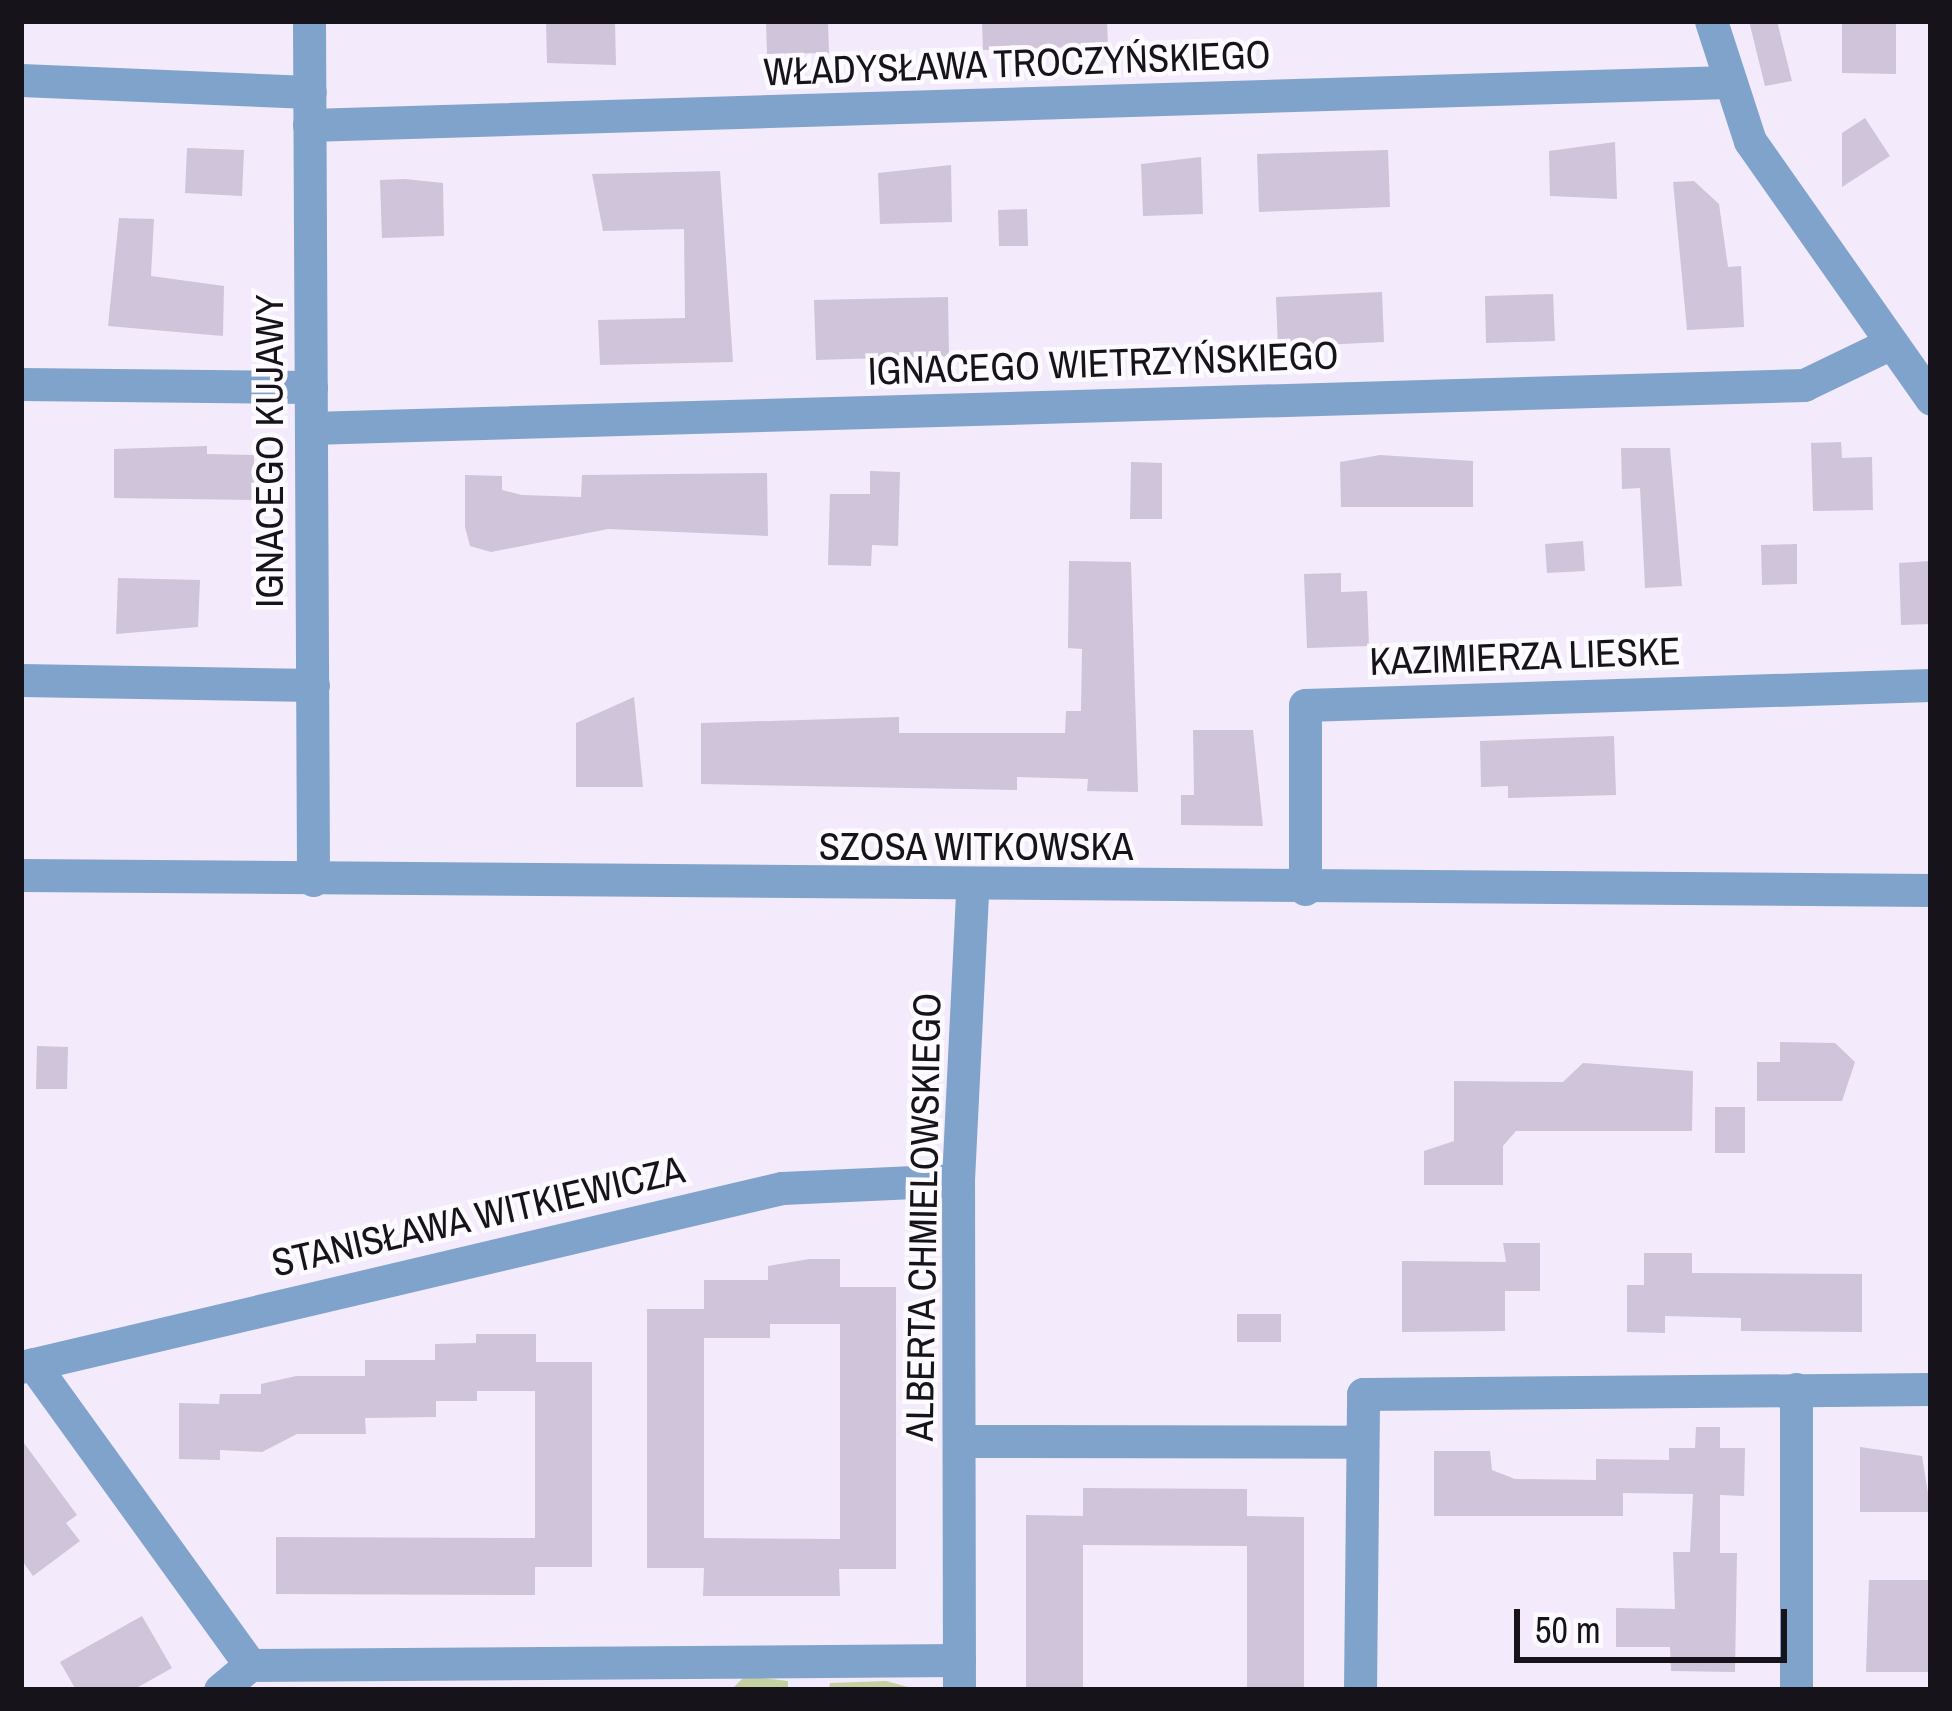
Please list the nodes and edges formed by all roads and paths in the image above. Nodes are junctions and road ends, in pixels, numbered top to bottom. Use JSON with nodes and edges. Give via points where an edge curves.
{"nodes":[{"id":1,"x":309,"y":21,"type":"edge"},
{"id":2,"x":1712,"y":21,"type":"edge"},
{"id":3,"x":21,"y":80,"type":"edge"},
{"id":4,"x":1728,"y":82,"type":"junction"},
{"id":5,"x":310,"y":108,"type":"junction"},
{"id":6,"x":1888,"y":345,"type":"junction"},
{"id":7,"x":21,"y":384,"type":"edge"},
{"id":8,"x":311,"y":387,"type":"junction"},
{"id":9,"x":1931,"y":399,"type":"edge"},
{"id":10,"x":311,"y":428,"type":"junction"},
{"id":11,"x":21,"y":680,"type":"edge"},
{"id":12,"x":313,"y":685,"type":"junction"},
{"id":13,"x":1931,"y":685,"type":"edge"},
{"id":14,"x":21,"y":875,"type":"edge"},
{"id":15,"x":314,"y":880,"type":"junction"},
{"id":16,"x":1305,"y":889,"type":"junction"},
{"id":17,"x":972,"y":890,"type":"junction"},
{"id":18,"x":1931,"y":890,"type":"edge"},
{"id":19,"x":958,"y":1180,"type":"junction"},
{"id":20,"x":27,"y":1366,"type":"edge"},
{"id":21,"x":1796,"y":1389,"type":"junction"},
{"id":22,"x":1931,"y":1389,"type":"edge"},
{"id":23,"x":959,"y":1441,"type":"junction"},
{"id":24,"x":1362,"y":1442,"type":"junction"},
{"id":25,"x":250,"y":1665,"type":"junction"},
{"id":26,"x":959,"y":1675,"type":"edge"},
{"id":27,"x":705,"y":1677,"type":"edge"},
{"id":28,"x":220,"y":1690,"type":"edge"},
{"id":29,"x":1360,"y":1690,"type":"edge"},
{"id":30,"x":1796,"y":1690,"type":"edge"}],
"edges":[{"from":1,"to":5,"type":"street","name":"IGNACEGO KUJAWY"},
{"from":2,"to":4,"type":"street"},
{"from":3,"to":5,"type":"street","name":"WŁADYSŁAWA TROCZYŃSKIEGO"},
{"from":4,"to":5,"type":"street","name":"WŁADYSŁAWA TROCZYŃSKIEGO"},
{"from":4,"to":6,"type":"street","via":[[1783,196]]},
{"from":5,"to":8,"type":"street","name":"IGNACEGO KUJAWY"},
{"from":6,"to":9,"type":"street"},
{"from":6,"to":10,"type":"street","name":"IGNACEGO WIETRZYŃSKIEGO","via":[[1804,385]]},
{"from":7,"to":8,"type":"street"},
{"from":8,"to":10,"type":"street","name":"IGNACEGO KUJAWY"},
{"from":10,"to":12,"type":"street","name":"IGNACEGO KUJAWY"},
{"from":11,"to":12,"type":"street"},
{"from":12,"to":15,"type":"street","name":"IGNACEGO KUJAWY"},
{"from":13,"to":16,"type":"street","name":"KAZIMIERZA LIESKE","via":[[1305,705]]},
{"from":14,"to":15,"type":"street","name":"SZOSA WITKOWSKA"},
{"from":15,"to":17,"type":"street","name":"SZOSA WITKOWSKA"},
{"from":16,"to":17,"type":"street","name":"SZOSA WITKOWSKA"},
{"from":16,"to":18,"type":"street","name":"SZOSA WITKOWSKA"},
{"from":17,"to":19,"type":"street","name":"ALBERTA CHMIELOWSKIEGO"},
{"from":19,"to":20,"type":"street","name":"STANISŁAWA WITKIEWICZA","via":[[782,1188]]},
{"from":19,"to":23,"type":"street","name":"ALBERTA CHMIELOWSKIEGO"},
{"from":20,"to":25,"type":"street"},
{"from":21,"to":22,"type":"street"},
{"from":21,"to":24,"type":"street","via":[[1363,1394]]},
{"from":21,"to":30,"type":"street"},
{"from":23,"to":24,"type":"street"},
{"from":23,"to":26,"type":"street","name":"ALBERTA CHMIELOWSKIEGO"},
{"from":24,"to":29,"type":"street"},
{"from":25,"to":27,"type":"street"},
{"from":25,"to":28,"type":"street"},
{"from":26,"to":27,"type":"street"}]}
